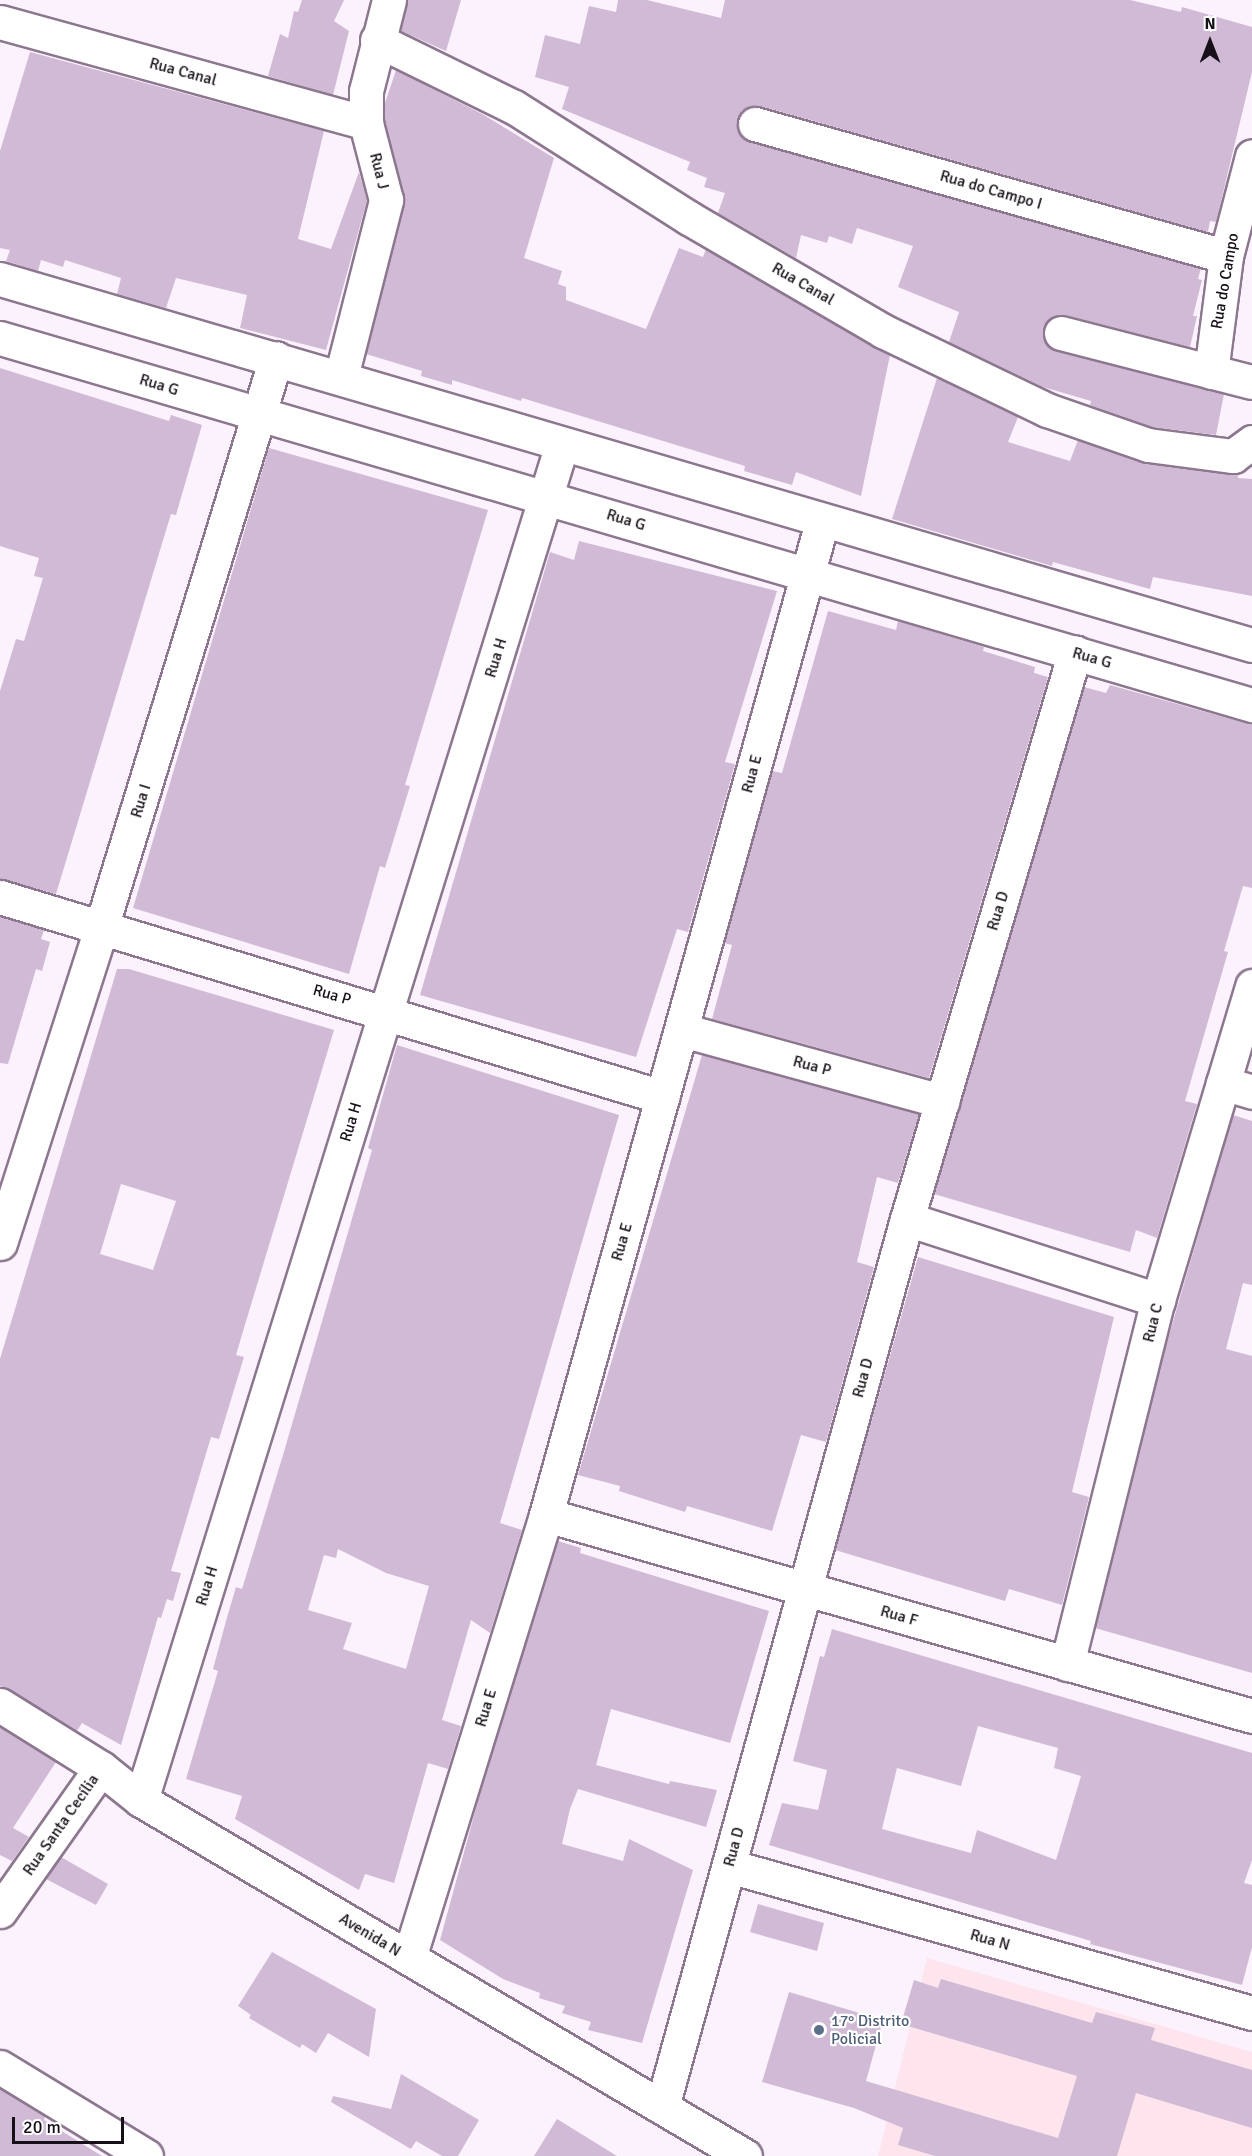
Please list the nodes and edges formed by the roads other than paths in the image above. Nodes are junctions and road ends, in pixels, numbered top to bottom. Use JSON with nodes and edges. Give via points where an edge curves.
{"nodes":[{"id":1,"x":389,"y":0,"type":"edge"},
{"id":2,"x":0,"y":22,"type":"edge"},
{"id":3,"x":377,"y":40,"type":"junction"},
{"id":4,"x":366,"y":123,"type":"junction"},
{"id":5,"x":755,"y":124,"type":"dead end"},
{"id":6,"x":1252,"y":156,"type":"edge"},
{"id":7,"x":1226,"y":256,"type":"junction"},
{"id":8,"x":0,"y":279,"type":"edge"},
{"id":9,"x":1061,"y":333,"type":"dead end"},
{"id":10,"x":0,"y":338,"type":"edge"},
{"id":11,"x":276,"y":358,"type":"junction"},
{"id":12,"x":1211,"y":372,"type":"junction"},
{"id":13,"x":341,"y":377,"type":"junction"},
{"id":14,"x":1252,"y":382,"type":"edge"},
{"id":15,"x":260,"y":415,"type":"junction"},
{"id":16,"x":1252,"y":442,"type":"edge"},
{"id":17,"x":562,"y":444,"type":"junction"},
{"id":18,"x":547,"y":496,"type":"junction"},
{"id":19,"x":822,"y":522,"type":"junction"},
{"id":20,"x":805,"y":576,"type":"junction"},
{"id":21,"x":1252,"y":645,"type":"edge"},
{"id":22,"x":1075,"y":652,"type":"junction"},
{"id":23,"x":1252,"y":705,"type":"edge"},
{"id":24,"x":0,"y":897,"type":"edge"},
{"id":25,"x":101,"y":928,"type":"junction"},
{"id":26,"x":1252,"y":987,"type":"edge"},
{"id":27,"x":386,"y":1010,"type":"junction"},
{"id":28,"x":682,"y":1030,"type":"junction"},
{"id":29,"x":1238,"y":1087,"type":"edge"},
{"id":30,"x":662,"y":1097,"type":"junction"},
{"id":31,"x":942,"y":1101,"type":"junction"},
{"id":32,"x":907,"y":1219,"type":"junction"},
{"id":33,"x":0,"y":1243,"type":"edge"},
{"id":34,"x":1158,"y":1300,"type":"junction"},
{"id":35,"x":546,"y":1515,"type":"junction"},
{"id":36,"x":805,"y":1589,"type":"junction"},
{"id":37,"x":1067,"y":1664,"type":"junction"},
{"id":38,"x":0,"y":1705,"type":"edge"},
{"id":39,"x":1252,"y":1716,"type":"edge"},
{"id":40,"x":101,"y":1768,"type":"junction"},
{"id":41,"x":141,"y":1800,"type":"junction"},
{"id":42,"x":729,"y":1866,"type":"junction"},
{"id":43,"x":1,"y":1907,"type":"edge"},
{"id":44,"x":409,"y":1958,"type":"junction"},
{"id":45,"x":1252,"y":2013,"type":"edge"},
{"id":46,"x":0,"y":2067,"type":"edge"},
{"id":47,"x":662,"y":2107,"type":"junction"},
{"id":48,"x":131,"y":2152,"type":"edge"},
{"id":49,"x":745,"y":2156,"type":"edge"}],
"edges":[{"from":1,"to":3,"type":"street","name":"Rua J"},
{"from":2,"to":4,"type":"street","name":"Rua Canal"},
{"from":3,"to":4,"type":"street","name":"Rua J","via":[[366,91]]},
{"from":3,"to":16,"type":"street","name":"Rua Canal","via":[[514,107],[689,218],[884,331],[1047,410],[1148,445],[1233,456]]},
{"from":4,"to":13,"type":"street","name":"Rua J","via":[[386,200]]},
{"from":5,"to":7,"type":"street","name":"Rua do Campo I"},
{"from":6,"to":7,"type":"street","name":"Rua do Campo"},
{"from":7,"to":12,"type":"street","name":"Rua do Campo"},
{"from":8,"to":11,"type":"street"},
{"from":9,"to":12,"type":"street"},
{"from":10,"to":15,"type":"street","name":"Rua G"},
{"from":11,"to":13,"type":"street"},
{"from":11,"to":15,"type":"street","name":"Rua I"},
{"from":12,"to":14,"type":"street"},
{"from":13,"to":17,"type":"street"},
{"from":15,"to":18,"type":"street","name":"Rua G"},
{"from":15,"to":25,"type":"street","name":"Rua I"},
{"from":17,"to":18,"type":"street","name":"Rua H"},
{"from":17,"to":19,"type":"street"},
{"from":18,"to":20,"type":"street","name":"Rua G"},
{"from":18,"to":27,"type":"street","name":"Rua H"},
{"from":19,"to":20,"type":"street","name":"Rua E"},
{"from":19,"to":21,"type":"street"},
{"from":20,"to":22,"type":"street","name":"Rua G"},
{"from":20,"to":28,"type":"street","name":"Rua E"},
{"from":22,"to":23,"type":"street","name":"Rua G"},
{"from":22,"to":31,"type":"street","name":"Rua D"},
{"from":24,"to":25,"type":"street","name":"Rua P"},
{"from":25,"to":27,"type":"street","name":"Rua P"},
{"from":25,"to":33,"type":"street","name":"Rua I"},
{"from":26,"to":29,"type":"street","name":"Rua C"},
{"from":27,"to":30,"type":"street","name":"Rua P"},
{"from":27,"to":41,"type":"street","name":"Rua H"},
{"from":28,"to":30,"type":"street","name":"Rua E"},
{"from":28,"to":31,"type":"street","name":"Rua P"},
{"from":29,"to":34,"type":"street","name":"Rua C"},
{"from":30,"to":35,"type":"street","name":"Rua E"},
{"from":31,"to":32,"type":"street","name":"Rua D"},
{"from":32,"to":34,"type":"street"},
{"from":32,"to":36,"type":"street","name":"Rua D"},
{"from":34,"to":37,"type":"street","name":"Rua C"},
{"from":35,"to":36,"type":"street","name":"Rua F"},
{"from":35,"to":44,"type":"street","name":"Rua E"},
{"from":36,"to":37,"type":"street","name":"Rua F"},
{"from":36,"to":42,"type":"street","name":"Rua D"},
{"from":37,"to":39,"type":"street","name":"Rua F"},
{"from":38,"to":40,"type":"street","name":"Avenida N"},
{"from":40,"to":41,"type":"street","name":"Avenida N"},
{"from":40,"to":43,"type":"street","name":"Rua Santa Cecília"},
{"from":41,"to":44,"type":"street","name":"Avenida N"},
{"from":42,"to":45,"type":"street","name":"Rua N"},
{"from":42,"to":47,"type":"street","name":"Rua D"},
{"from":44,"to":47,"type":"street","name":"Avenida N"},
{"from":46,"to":48,"type":"street"},
{"from":47,"to":49,"type":"street","name":"Avenida N"}]}
